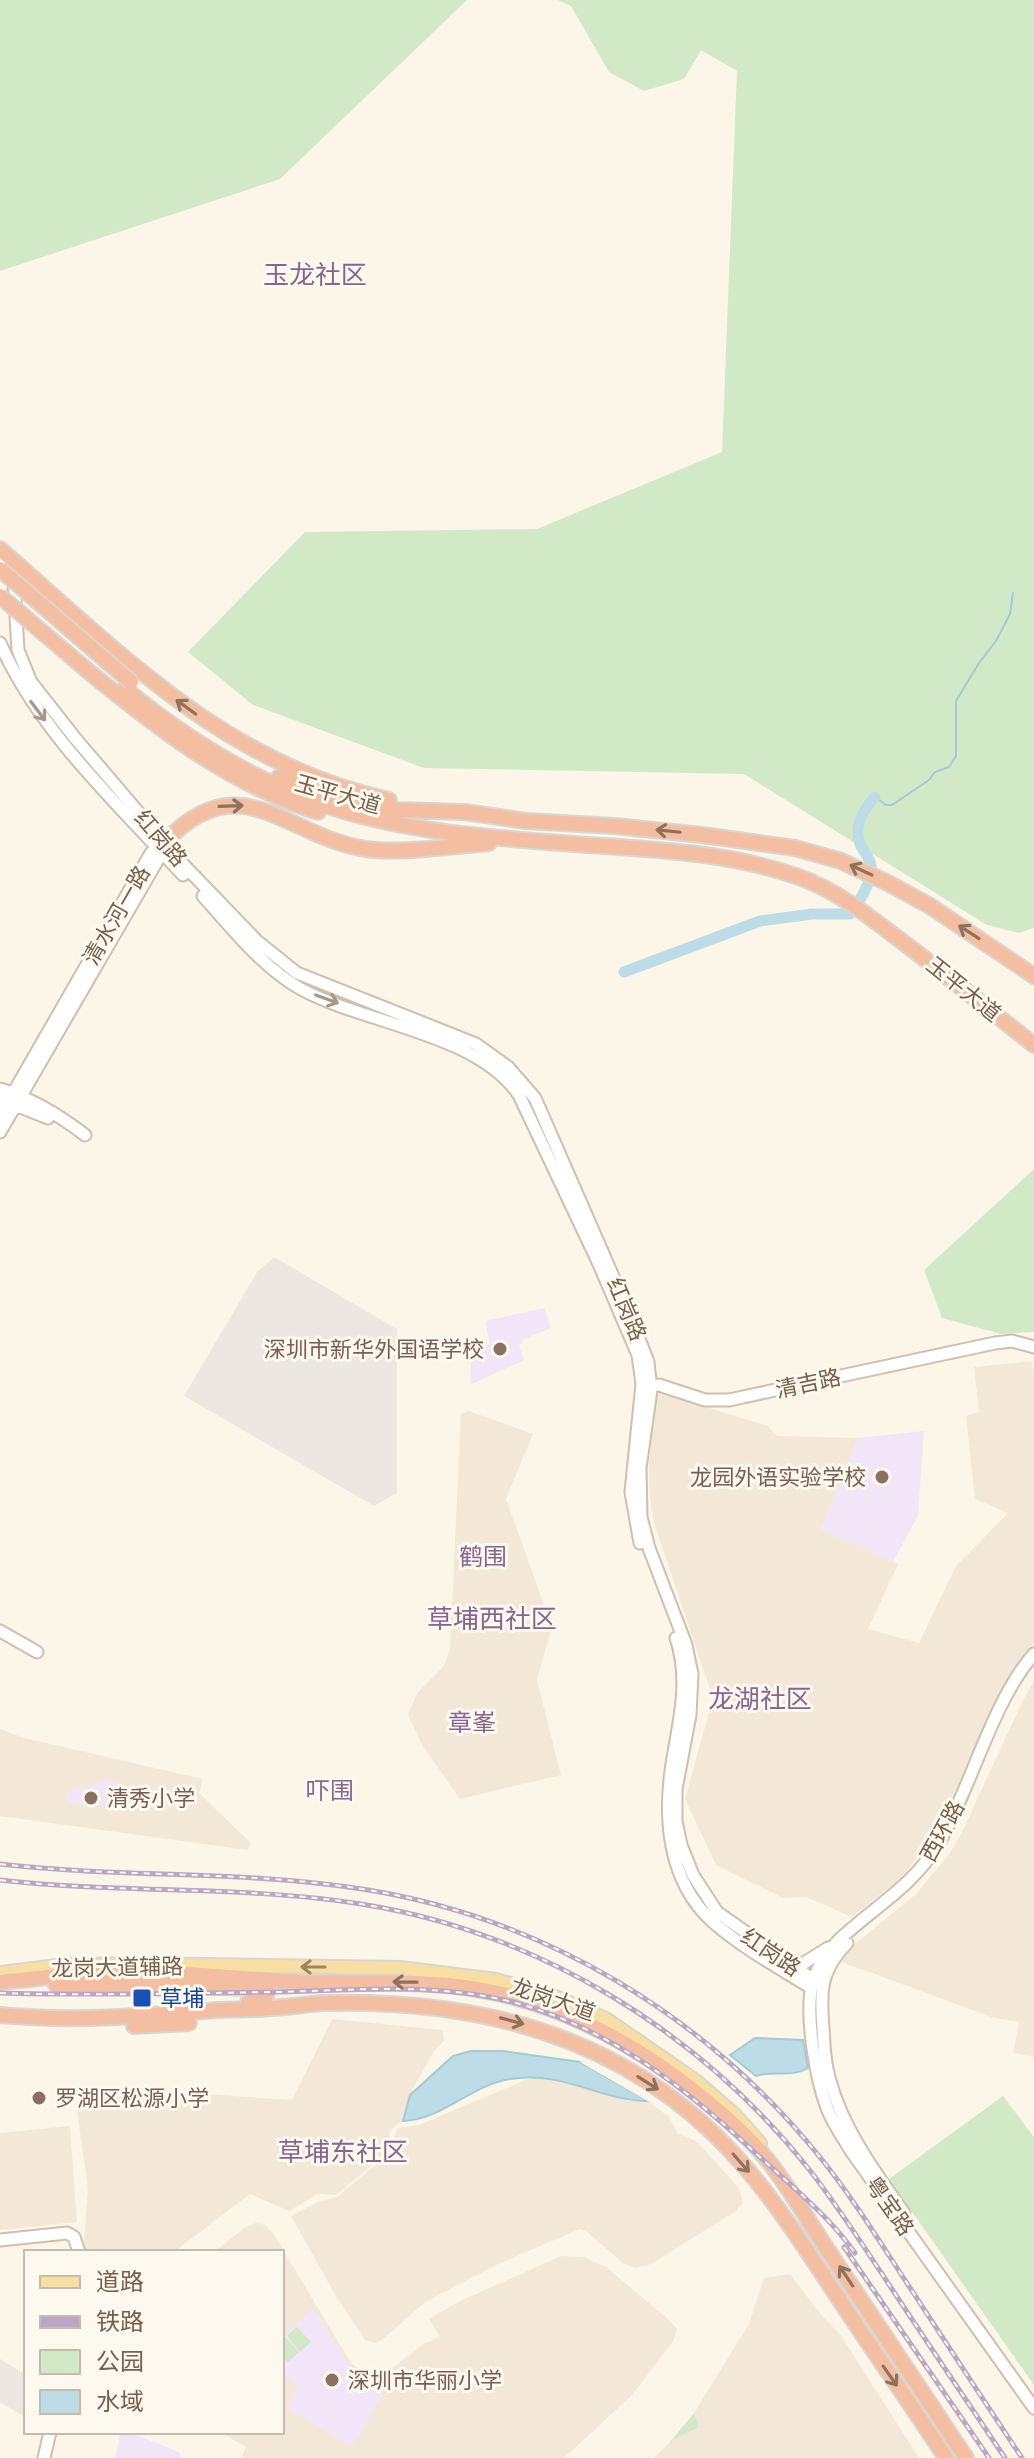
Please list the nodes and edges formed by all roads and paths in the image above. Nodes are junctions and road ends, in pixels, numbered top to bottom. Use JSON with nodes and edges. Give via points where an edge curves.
{"nodes":[{"id":1,"x":0,"y":549,"type":"edge"},
{"id":2,"x":0,"y":557,"type":"edge"},
{"id":3,"x":0,"y":569,"type":"edge"},
{"id":4,"x":0,"y":581,"type":"edge"},
{"id":5,"x":0,"y":596,"type":"edge"},
{"id":6,"x":0,"y":643,"type":"edge"},
{"id":7,"x":3,"y":656,"type":"edge"},
{"id":8,"x":128,"y":686,"type":"junction"},
{"id":9,"x":465,"y":812,"type":"junction"},
{"id":10,"x":499,"y":842,"type":"junction"},
{"id":11,"x":561,"y":843,"type":"junction"},
{"id":12,"x":162,"y":848,"type":"junction"},
{"id":13,"x":1034,"y":976,"type":"edge"},
{"id":14,"x":1034,"y":1045,"type":"edge"},
{"id":15,"x":0,"y":1089,"type":"edge"},
{"id":16,"x":12,"y":1099,"type":"edge"},
{"id":17,"x":0,"y":1116,"type":"edge"},
{"id":18,"x":0,"y":1132,"type":"edge"},
{"id":19,"x":556,"y":1142,"type":"junction"},
{"id":20,"x":543,"y":1146,"type":"junction"},
{"id":21,"x":1034,"y":1347,"type":"edge"},
{"id":22,"x":659,"y":1385,"type":"dead end"},
{"id":23,"x":0,"y":1631,"type":"edge"},
{"id":24,"x":37,"y":1652,"type":"dead end"},
{"id":25,"x":1034,"y":1654,"type":"edge"},
{"id":26,"x":1034,"y":1666,"type":"edge"},
{"id":27,"x":842,"y":1938,"type":"junction"},
{"id":28,"x":783,"y":1960,"type":"junction"},
{"id":29,"x":234,"y":1967,"type":"joint"},
{"id":30,"x":0,"y":1973,"type":"edge"},
{"id":31,"x":260,"y":1980,"type":"junction"},
{"id":32,"x":312,"y":1982,"type":"junction"},
{"id":33,"x":0,"y":1984,"type":"edge"},
{"id":34,"x":122,"y":1984,"type":"junction"},
{"id":35,"x":815,"y":1985,"type":"junction"},
{"id":36,"x":322,"y":2003,"type":"junction"},
{"id":37,"x":268,"y":2008,"type":"junction"},
{"id":38,"x":0,"y":2015,"type":"edge"},
{"id":39,"x":129,"y":2017,"type":"junction"},
{"id":40,"x":44,"y":2020,"type":"junction"},
{"id":41,"x":629,"y":2043,"type":"junction"},
{"id":42,"x":654,"y":2051,"type":"junction"},
{"id":43,"x":821,"y":2066,"type":"junction"},
{"id":44,"x":794,"y":2200,"type":"junction"},
{"id":45,"x":0,"y":2240,"type":"edge"},
{"id":46,"x":78,"y":2250,"type":"edge"},
{"id":47,"x":1034,"y":2394,"type":"edge"},
{"id":48,"x":1034,"y":2408,"type":"edge"},
{"id":49,"x":43,"y":2434,"type":"edge"},
{"id":50,"x":50,"y":2434,"type":"edge"},
{"id":51,"x":38,"y":2458,"type":"edge"},
{"id":52,"x":44,"y":2458,"type":"edge"},
{"id":53,"x":946,"y":2458,"type":"edge"},
{"id":54,"x":966,"y":2458,"type":"edge"}],
"edges":[{"from":9,"to":1,"type":"highway","one_way":true,"via":[[360,793],[244,745],[160,687]]},
{"from":2,"to":12,"type":"main road","name":"红岗路","via":[[14,583],[18,650],[31,682]]},
{"from":3,"to":8,"type":"highway","name":"玉平大道","bridge":true},
{"from":4,"to":8,"type":"highway","name":"玉平大道"},
{"from":5,"to":10,"type":"highway","bridge":true,"via":[[152,723],[249,785],[337,818]]},
{"from":6,"to":7,"type":"main road","name":"红岗路"},
{"from":7,"to":12,"type":"main road","name":"红岗路","one_way":true,"via":[[38,713]]},
{"from":8,"to":9,"type":"highway","name":"玉平大道","via":[[283,779],[374,806]]},
{"from":8,"to":11,"type":"highway","name":"玉平大道","via":[[176,728],[221,757],[330,807],[425,828]]},
{"from":13,"to":9,"type":"highway","name":"玉平大道","one_way":true,"via":[[930,906],[841,861],[745,841]]},
{"from":10,"to":11,"type":"highway"},
{"from":12,"to":10,"type":"highway","one_way":true,"via":[[200,814],[230,804],[370,850]]},
{"from":11,"to":14,"type":"highway","name":"玉平大道","via":[[718,858],[765,867],[821,887],[861,910]]},
{"from":12,"to":16,"type":"main road","name":"清水河一路"},
{"from":12,"to":19,"type":"main road","name":"红岗路","via":[[287,967],[462,1038],[498,1059],[535,1098]]},
{"from":12,"to":20,"type":"main road","name":"红岗路","one_way":true,"via":[[251,948],[297,987],[493,1066],[519,1095]]},
{"from":15,"to":16,"type":"main road"},
{"from":16,"to":16,"type":"main road","via":[[85,1135],[62,1118]]},
{"from":16,"to":17,"type":"main road","name":"清水河一路"},
{"from":16,"to":18,"type":"main road","name":"清水河一路"},
{"from":19,"to":20,"type":"main road","via":[[551,1150]]},
{"from":19,"to":28,"type":"main road","name":"红岗路","via":[[648,1362],[651,1390],[640,1509],[692,1674],[675,1800],[681,1845],[717,1912]]},
{"from":20,"to":35,"type":"main road","name":"红岗路","via":[[641,1368],[632,1510],[678,1642],[683,1672],[682,1712],[667,1798],[676,1862],[692,1896],[712,1921]]},
{"from":21,"to":22,"type":"main road","name":"清吉路","via":[[1012,1341],[729,1400],[705,1400]]},
{"from":23,"to":24,"type":"main road"},
{"from":25,"to":27,"type":"main road","name":"西环路","via":[[1014,1682],[932,1854],[899,1892]]},
{"from":26,"to":35,"type":"main road","name":"西环路","via":[[1020,1685],[938,1859],[904,1898],[841,1950]]},
{"from":27,"to":28,"type":"main road","via":[[804,1963]]},
{"from":27,"to":35,"type":"main road","name":"西环路","via":[[825,1957]]},
{"from":28,"to":35,"type":"main road","name":"红岗路"},
{"from":29,"to":30,"type":"main road","name":"龙岗大道辅路","via":[[90,1964]]},
{"from":42,"to":29,"type":"main road","name":"龙岗大道","one_way":true,"via":[[584,2008],[477,1976],[380,1967]]},
{"from":31,"to":32,"type":"highway","name":"龙岗大道"},
{"from":31,"to":33,"type":"highway","via":[[114,1972]]},
{"from":31,"to":34,"type":"highway"},
{"from":32,"to":36,"type":"highway","via":[[290,1987],[287,1995],[295,2002]]},
{"from":41,"to":32,"type":"highway","name":"龙岗大道","one_way":true,"via":[[564,2013],[488,1991],[418,1983]]},
{"from":33,"to":34,"type":"highway"},
{"from":34,"to":39,"type":"highway","via":[[256,1988],[268,1994],[260,2001]]},
{"from":35,"to":43,"type":"main road"},
{"from":36,"to":37,"type":"highway","name":"龙岗大道"},
{"from":36,"to":53,"type":"highway","name":"龙岗大道","one_way":true,"via":[[439,2007],[496,2016],[575,2042],[685,2109],[730,2151],[778,2208]]},
{"from":37,"to":39,"type":"highway","name":"龙岗大道"},
{"from":37,"to":40,"type":"highway","via":[[158,2026]]},
{"from":38,"to":40,"type":"highway"},
{"from":39,"to":40,"type":"highway"},
{"from":41,"to":42,"type":"highway"},
{"from":41,"to":44,"type":"highway","name":"龙岗大道","via":[[749,2139]]},
{"from":42,"to":44,"type":"main road","name":"龙岗大道","via":[[751,2131]]},
{"from":43,"to":47,"type":"main road","name":"粤宝路","via":[[851,2131],[900,2207]]},
{"from":43,"to":48,"type":"main road","name":"粤宝路","via":[[831,2119]]},
{"from":54,"to":44,"type":"highway","name":"龙岗大道","one_way":true},
{"from":45,"to":46,"type":"main road","via":[[67,2233]]},
{"from":49,"to":51,"type":"main road"},
{"from":50,"to":52,"type":"main road"}]}
